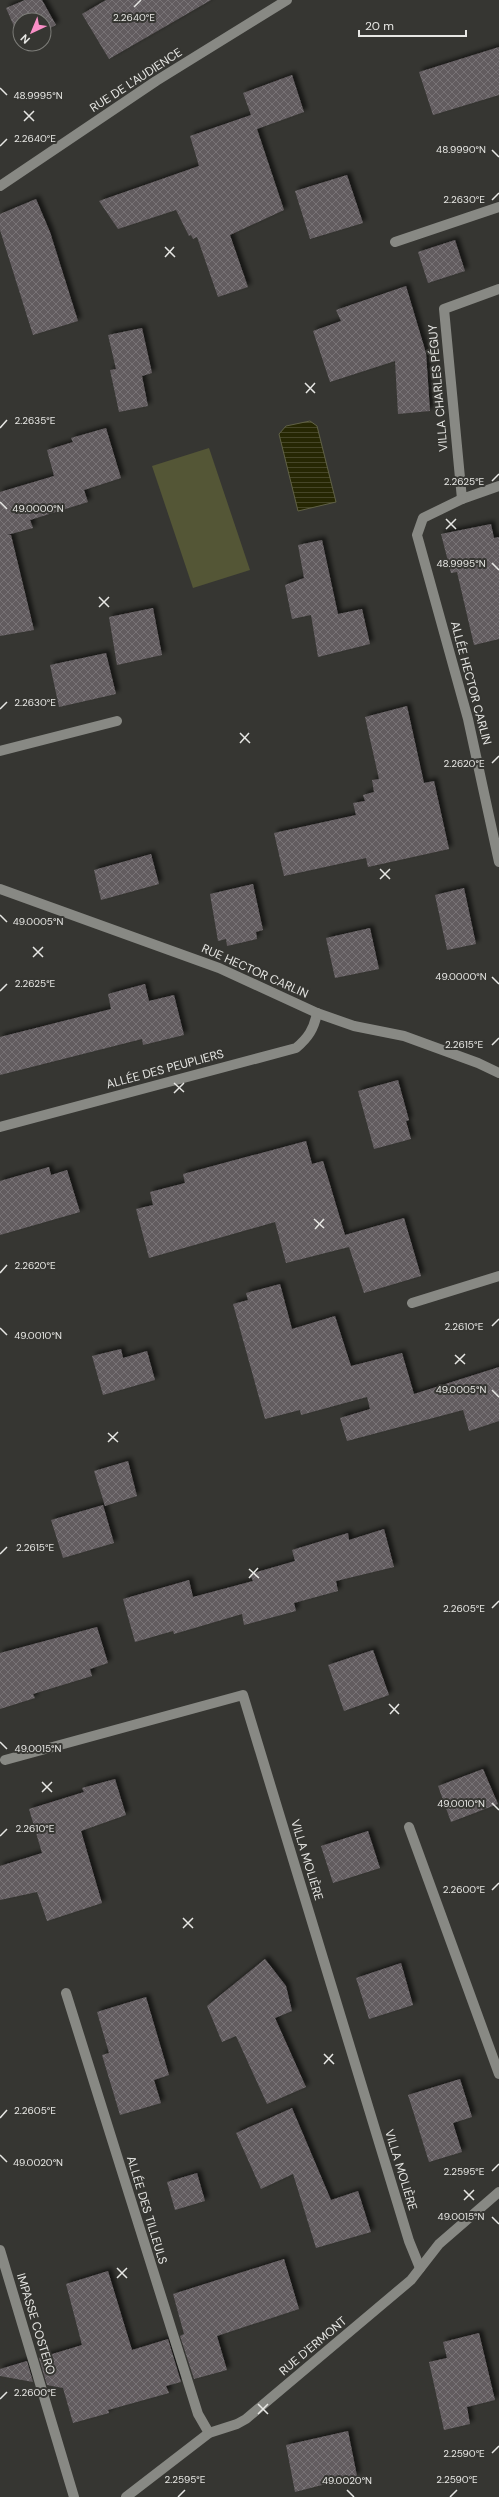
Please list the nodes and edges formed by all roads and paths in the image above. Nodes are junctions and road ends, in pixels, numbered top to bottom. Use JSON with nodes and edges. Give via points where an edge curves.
{"nodes":[{"id":1,"x":287,"y":0,"type":"edge"},
{"id":2,"x":0,"y":186,"type":"edge"},
{"id":3,"x":499,"y":207,"type":"edge"},
{"id":4,"x":395,"y":242,"type":"dead end"},
{"id":5,"x":499,"y":289,"type":"edge"},
{"id":6,"x":499,"y":486,"type":"edge"},
{"id":7,"x":462,"y":499,"type":"junction"},
{"id":8,"x":117,"y":721,"type":"dead end"},
{"id":9,"x":0,"y":752,"type":"edge"},
{"id":10,"x":499,"y":862,"type":"edge"},
{"id":11,"x":0,"y":890,"type":"edge"},
{"id":12,"x":317,"y":1013,"type":"junction"},
{"id":13,"x":499,"y":1073,"type":"edge"},
{"id":14,"x":0,"y":1127,"type":"edge"},
{"id":15,"x":499,"y":1276,"type":"edge"},
{"id":16,"x":412,"y":1303,"type":"dead end"},
{"id":17,"x":5,"y":1760,"type":"dead end"},
{"id":18,"x":409,"y":1827,"type":"dead end"},
{"id":19,"x":66,"y":1993,"type":"dead end"},
{"id":20,"x":499,"y":2074,"type":"edge"},
{"id":21,"x":499,"y":2192,"type":"edge"},
{"id":22,"x":0,"y":2250,"type":"edge"},
{"id":23,"x":420,"y":2268,"type":"junction"},
{"id":24,"x":209,"y":2433,"type":"junction"},
{"id":25,"x":74,"y":2497,"type":"edge"},
{"id":26,"x":126,"y":2497,"type":"edge"}],
"edges":[{"from":1,"to":2,"type":"street","name":"RUE DE L'AUDIENCE","via":[[156,81]]},
{"from":3,"to":4,"type":"street"},
{"from":5,"to":7,"type":"street","name":"VILLA CHARLES PÉGUY","via":[[444,309]]},
{"from":6,"to":7,"type":"street"},
{"from":7,"to":10,"type":"street","name":"ALLÉE HECTOR CARLIN","via":[[423,518],[417,535],[468,719]]},
{"from":8,"to":9,"type":"street"},
{"from":11,"to":12,"type":"street","name":"RUE HECTOR CARLIN","via":[[219,968]]},
{"from":12,"to":13,"type":"street","name":"RUE HECTOR CARLIN","via":[[354,1026],[404,1036]]},
{"from":12,"to":14,"type":"street","name":"ALLÉE DES PEUPLIERS","via":[[314,1027],[307,1039],[296,1048]]},
{"from":15,"to":16,"type":"street"},
{"from":17,"to":23,"type":"street","name":"VILLA MOLIÈRE","via":[[243,1695],[404,2226]]},
{"from":18,"to":20,"type":"street"},
{"from":19,"to":24,"type":"street","name":"ALLÉE DES TILLEULS","via":[[198,2414]]},
{"from":21,"to":23,"type":"street","name":"RUE D'ERMONT","via":[[439,2244]]},
{"from":22,"to":25,"type":"street","name":"IMPASSE COSTERO"},
{"from":23,"to":24,"type":"street","name":"RUE D'ERMONT","via":[[395,2294],[246,2419]]},
{"from":24,"to":26,"type":"street","name":"RUE D'ERMONT"}]}
